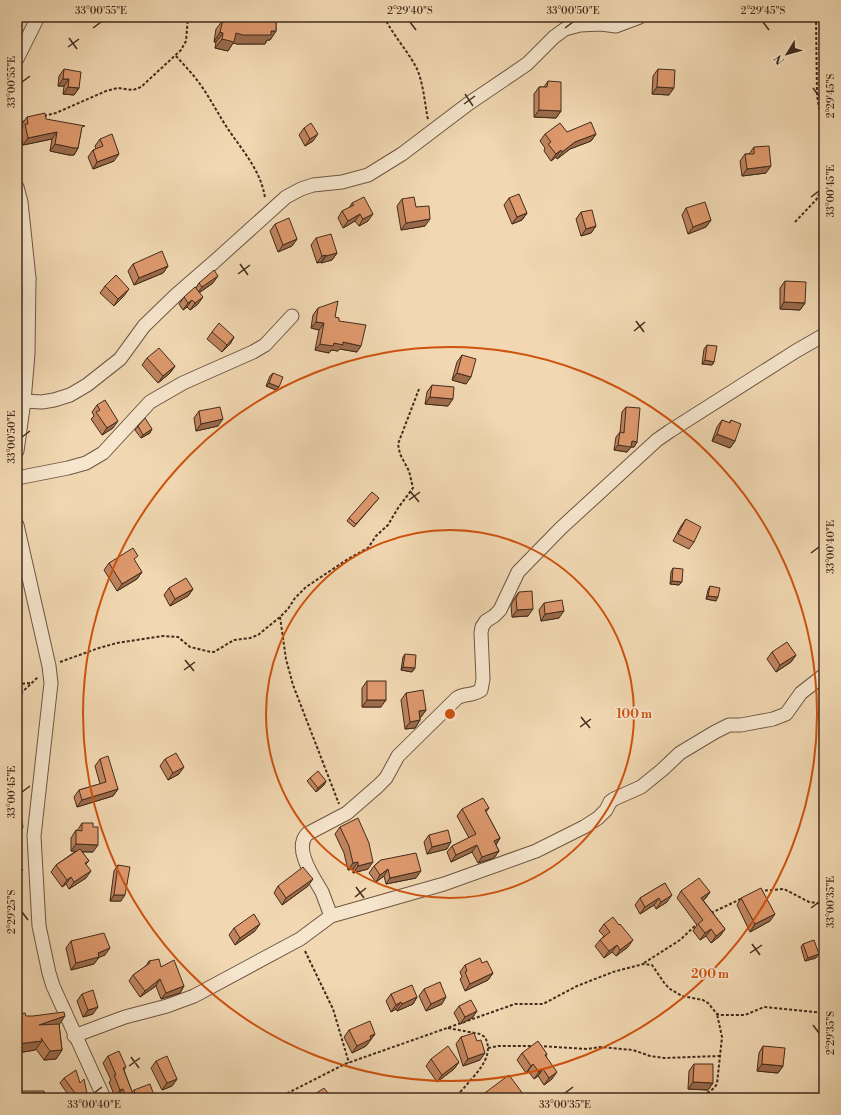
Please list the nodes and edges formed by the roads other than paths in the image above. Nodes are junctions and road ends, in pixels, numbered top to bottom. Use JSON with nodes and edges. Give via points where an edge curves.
{"nodes":[{"id":1,"x":38,"y":17,"type":"edge"},
{"id":2,"x":640,"y":17,"type":"edge"},
{"id":3,"x":17,"y":59,"type":"edge"},
{"id":4,"x":17,"y":188,"type":"edge"},
{"id":5,"x":23,"y":279,"type":"edge"},
{"id":6,"x":292,"y":316,"type":"dead end"},
{"id":7,"x":824,"y":335,"type":"edge"},
{"id":8,"x":24,"y":401,"type":"junction"},
{"id":9,"x":17,"y":451,"type":"edge"},
{"id":10,"x":17,"y":478,"type":"edge"},
{"id":11,"x":17,"y":525,"type":"edge"},
{"id":12,"x":824,"y":675,"type":"edge"},
{"id":13,"x":331,"y":916,"type":"junction"},
{"id":14,"x":74,"y":1036,"type":"junction"},
{"id":15,"x":104,"y":1098,"type":"edge"}],
"edges":[{"from":1,"to":3,"type":"street"},
{"from":2,"to":8,"type":"street","via":[[616,26],[580,25],[565,29],[527,64],[468,104],[402,154],[368,175],[342,182],[313,185],[286,197],[176,295],[144,326],[120,359],[87,385],[70,395],[54,400]]},
{"from":4,"to":5,"type":"street","via":[[21,202]]},
{"from":5,"to":8,"type":"street","via":[[28,354]]},
{"from":6,"to":10,"type":"street","via":[[265,345],[183,383],[150,402],[103,453],[86,463]]},
{"from":7,"to":13,"type":"street","via":[[796,350],[657,440],[561,528],[518,572],[500,610],[484,623],[481,633],[484,678],[481,690],[461,696],[451,703],[398,756],[386,778],[378,786],[347,813],[304,838],[308,868],[322,892]]},
{"from":8,"to":9,"type":"street"},
{"from":11,"to":14,"type":"street","via":[[51,683],[34,836],[39,926],[48,973]]},
{"from":12,"to":13,"type":"street","via":[[802,693],[786,714],[773,719],[729,725],[715,732],[680,753],[641,787],[612,800],[598,818],[536,851],[444,884]]},
{"from":13,"to":14,"type":"street","via":[[300,939],[188,998]]},
{"from":14,"to":15,"type":"street"}]}
